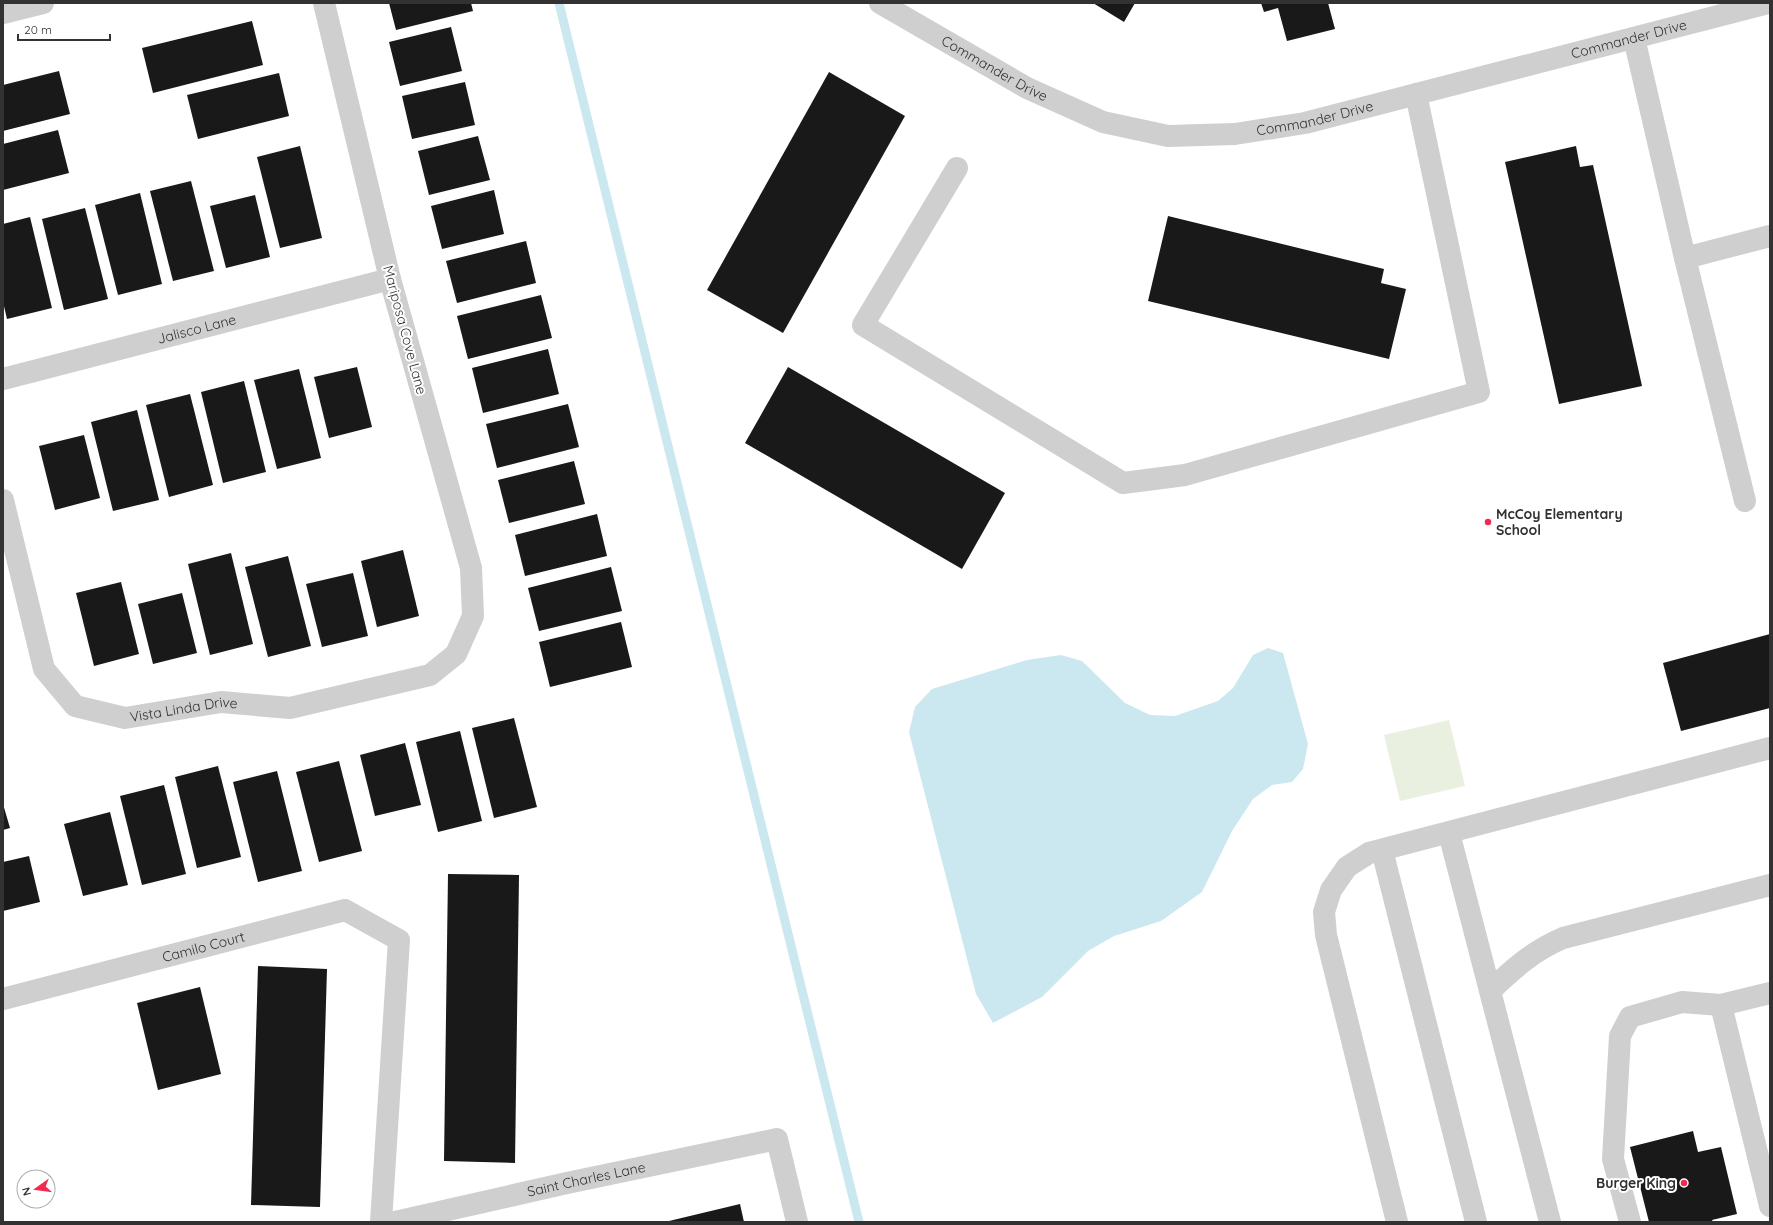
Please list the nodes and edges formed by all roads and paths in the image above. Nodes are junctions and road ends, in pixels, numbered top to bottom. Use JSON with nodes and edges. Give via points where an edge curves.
{"nodes":[{"id":1,"x":43,"y":3,"type":"edge"},
{"id":2,"x":324,"y":3,"type":"edge"},
{"id":3,"x":880,"y":3,"type":"edge"},
{"id":4,"x":1768,"y":3,"type":"edge"},
{"id":5,"x":3,"y":13,"type":"edge"},
{"id":6,"x":1634,"y":38,"type":"junction"},
{"id":7,"x":1416,"y":94,"type":"junction"},
{"id":8,"x":956,"y":168,"type":"dead end"},
{"id":9,"x":1770,"y":236,"type":"edge"},
{"id":10,"x":1685,"y":258,"type":"junction"},
{"id":11,"x":390,"y":279,"type":"junction"},
{"id":12,"x":3,"y":379,"type":"edge"},
{"id":13,"x":3,"y":500,"type":"edge"},
{"id":14,"x":1745,"y":501,"type":"dead end"},
{"id":15,"x":456,"y":654,"type":"joint"},
{"id":16,"x":1770,"y":748,"type":"edge"},
{"id":17,"x":1449,"y":833,"type":"junction"},
{"id":18,"x":1382,"y":850,"type":"junction"},
{"id":19,"x":1770,"y":885,"type":"edge"},
{"id":20,"x":1490,"y":991,"type":"junction"},
{"id":21,"x":1770,"y":993,"type":"edge"},
{"id":22,"x":3,"y":999,"type":"edge"},
{"id":23,"x":1721,"y":1005,"type":"junction"},
{"id":24,"x":1770,"y":1206,"type":"edge"},
{"id":25,"x":381,"y":1222,"type":"edge"},
{"id":26,"x":395,"y":1222,"type":"edge"},
{"id":27,"x":797,"y":1222,"type":"edge"},
{"id":28,"x":1397,"y":1222,"type":"edge"},
{"id":29,"x":1476,"y":1222,"type":"edge"},
{"id":30,"x":1550,"y":1222,"type":"edge"},
{"id":31,"x":1630,"y":1222,"type":"edge"}],
"edges":[{"from":1,"to":5,"type":"street"},
{"from":2,"to":11,"type":"street","name":"Mariposa Cove Lane"},
{"from":3,"to":7,"type":"street","name":"Commander Drive","via":[[1027,88],[1103,122],[1168,136],[1235,134],[1305,123]]},
{"from":4,"to":6,"type":"street","name":"Commander Drive"},
{"from":6,"to":7,"type":"street","name":"Commander Drive"},
{"from":6,"to":10,"type":"street"},
{"from":7,"to":8,"type":"street","via":[[1478,392],[1185,475],[1122,483],[863,325]]},
{"from":9,"to":10,"type":"street"},
{"from":10,"to":14,"type":"street"},
{"from":11,"to":12,"type":"street","name":"Jalisco Lane"},
{"from":11,"to":15,"type":"street","name":"Mariposa Cove Lane","via":[[471,568],[472,616]]},
{"from":13,"to":15,"type":"street","name":"Vista Linda Drive","via":[[44,669],[75,706],[125,718],[221,702],[290,708],[430,675]]},
{"from":16,"to":17,"type":"street"},
{"from":17,"to":18,"type":"street"},
{"from":17,"to":20,"type":"street"},
{"from":18,"to":28,"type":"street","via":[[1369,853],[1347,867],[1331,890],[1324,912],[1326,935]]},
{"from":18,"to":29,"type":"street"},
{"from":19,"to":20,"type":"street","via":[[1564,938],[1529,956]]},
{"from":20,"to":30,"type":"street"},
{"from":21,"to":23,"type":"street"},
{"from":22,"to":25,"type":"street","name":"Camilo Court","via":[[345,910],[399,940]]},
{"from":23,"to":24,"type":"street"},
{"from":23,"to":31,"type":"street","via":[[1682,1002],[1630,1017],[1620,1036],[1613,1159]]},
{"from":26,"to":27,"type":"street","name":"Saint Charles Lane","via":[[777,1139]]}]}
